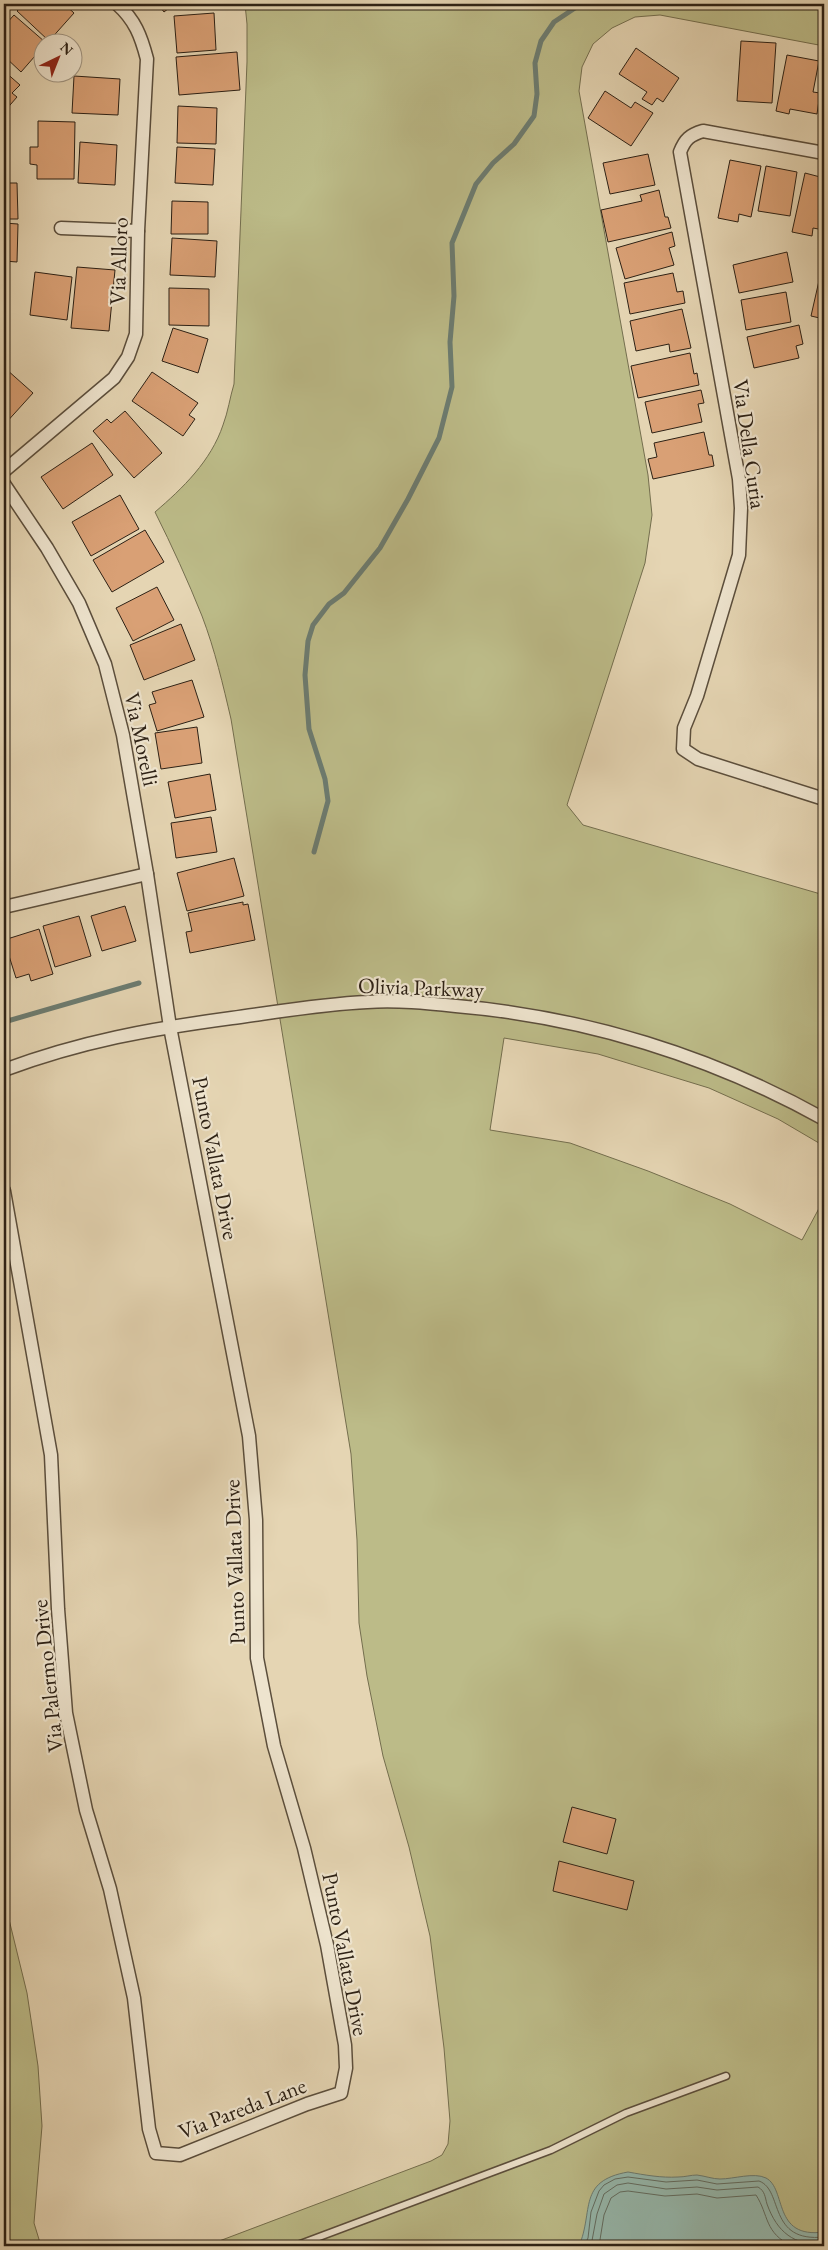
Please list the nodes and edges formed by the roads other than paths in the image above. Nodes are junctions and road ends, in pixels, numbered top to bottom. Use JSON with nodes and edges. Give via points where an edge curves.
{"nodes":[{"id":1,"x":117,"y":4,"type":"edge"},
{"id":2,"x":824,"y":153,"type":"edge"},
{"id":3,"x":61,"y":228,"type":"dead end"},
{"id":4,"x":138,"y":231,"type":"junction"},
{"id":5,"x":4,"y":471,"type":"edge"},
{"id":6,"x":4,"y":484,"type":"edge"},
{"id":7,"x":824,"y":799,"type":"edge"},
{"id":8,"x":147,"y":874,"type":"junction"},
{"id":9,"x":4,"y":907,"type":"edge"},
{"id":10,"x":170,"y":1027,"type":"junction"},
{"id":11,"x":4,"y":1070,"type":"edge"},
{"id":12,"x":824,"y":1119,"type":"edge"},
{"id":13,"x":4,"y":1191,"type":"edge"},
{"id":14,"x":726,"y":2076,"type":"dead end"},
{"id":15,"x":341,"y":2093,"type":"joint"},
{"id":16,"x":156,"y":2153,"type":"joint"},
{"id":17,"x":295,"y":2246,"type":"edge"}],
"edges":[{"from":1,"to":4,"type":"street","name":"Via Alloro","via":[[128,14],[140,34],[147,59]]},
{"from":2,"to":7,"type":"street","name":"Via Della Curia","via":[[703,131],[692,134],[680,152],[739,479],[741,531],[739,555],[697,696],[684,728],[683,749],[698,759]]},
{"from":3,"to":4,"type":"street"},
{"from":4,"to":5,"type":"street","name":"Via Alloro","via":[[136,334],[128,357],[114,378]]},
{"from":6,"to":8,"type":"street","name":"Via Morelli","via":[[47,548],[78,603],[105,664],[123,735]]},
{"from":8,"to":9,"type":"street"},
{"from":8,"to":10,"type":"street","name":"Via Morelli"},
{"from":10,"to":11,"type":"street","name":"Olivia Parkway","via":[[64,1049]]},
{"from":10,"to":12,"type":"street","name":"Olivia Parkway","via":[[367,1002],[485,1008],[600,1030],[675,1052],[731,1073]]},
{"from":10,"to":15,"type":"street","name":"Punto Vallata Drive","via":[[249,1436],[256,1520],[257,1658],[274,1746],[304,1848],[327,1945],[345,2045],[346,2068]]},
{"from":13,"to":16,"type":"street","name":"Via Palermo Drive","via":[[51,1456],[66,1713],[86,1810],[110,1889],[134,1998],[148,2129]]},
{"from":14,"to":17,"type":"lane","via":[[626,2113],[550,2150]]},
{"from":15,"to":16,"type":"street","name":"Via Pareda Lane","via":[[180,2155]]}]}
